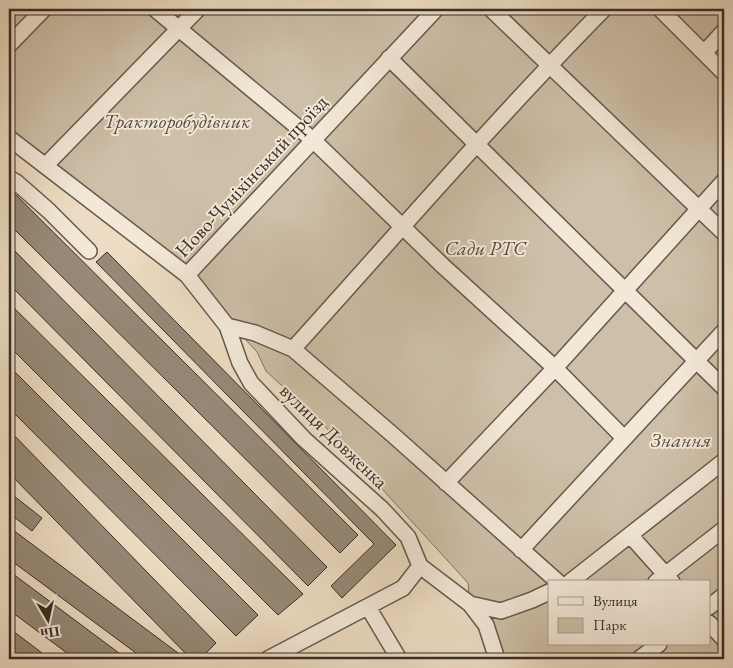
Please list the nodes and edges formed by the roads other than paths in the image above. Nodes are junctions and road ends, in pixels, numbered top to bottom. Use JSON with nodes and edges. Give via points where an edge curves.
{"nodes":[{"id":1,"x":44,"y":9,"type":"edge"},
{"id":2,"x":155,"y":9,"type":"edge"},
{"id":3,"x":198,"y":9,"type":"edge"},
{"id":4,"x":436,"y":9,"type":"edge"},
{"id":5,"x":491,"y":9,"type":"edge"},
{"id":6,"x":604,"y":9,"type":"edge"},
{"id":7,"x":660,"y":9,"type":"edge"},
{"id":8,"x":178,"y":28,"type":"junction"},
{"id":9,"x":724,"y":32,"type":"edge"},
{"id":10,"x":9,"y":45,"type":"edge"},
{"id":11,"x":704,"y":53,"type":"junction"},
{"id":12,"x":389,"y":58,"type":"junction"},
{"id":13,"x":549,"y":65,"type":"junction"},
{"id":14,"x":724,"y":72,"type":"edge"},
{"id":15,"x":9,"y":138,"type":"edge"},
{"id":16,"x":313,"y":140,"type":"junction"},
{"id":17,"x":476,"y":144,"type":"junction"},
{"id":18,"x":45,"y":166,"type":"junction"},
{"id":19,"x":9,"y":178,"type":"edge"},
{"id":20,"x":724,"y":182,"type":"edge"},
{"id":21,"x":699,"y":210,"type":"junction"},
{"id":22,"x":403,"y":227,"type":"junction"},
{"id":23,"x":724,"y":233,"type":"edge"},
{"id":24,"x":89,"y":251,"type":"dead end"},
{"id":25,"x":187,"y":275,"type":"junction"},
{"id":26,"x":625,"y":290,"type":"junction"},
{"id":27,"x":227,"y":326,"type":"junction"},
{"id":28,"x":724,"y":331,"type":"edge"},
{"id":29,"x":293,"y":350,"type":"junction"},
{"id":30,"x":696,"y":360,"type":"junction"},
{"id":31,"x":555,"y":368,"type":"junction"},
{"id":32,"x":724,"y":388,"type":"edge"},
{"id":33,"x":624,"y":438,"type":"junction"},
{"id":34,"x":724,"y":461,"type":"edge"},
{"id":35,"x":446,"y":483,"type":"junction"},
{"id":36,"x":724,"y":529,"type":"edge"},
{"id":37,"x":630,"y":535,"type":"junction"},
{"id":38,"x":521,"y":550,"type":"junction"},
{"id":39,"x":420,"y":566,"type":"junction"},
{"id":40,"x":665,"y":579,"type":"edge"},
{"id":41,"x":556,"y":580,"type":"edge"},
{"id":42,"x":573,"y":580,"type":"edge"},
{"id":43,"x":548,"y":592,"type":"edge"},
{"id":44,"x":724,"y":595,"type":"edge"},
{"id":45,"x":470,"y":604,"type":"junction"},
{"id":46,"x":710,"y":606,"type":"edge"},
{"id":47,"x":368,"y":608,"type":"junction"},
{"id":48,"x":710,"y":624,"type":"edge"},
{"id":49,"x":724,"y":640,"type":"edge"},
{"id":50,"x":656,"y":646,"type":"edge"},
{"id":51,"x":268,"y":659,"type":"edge"},
{"id":52,"x":398,"y":659,"type":"edge"},
{"id":53,"x":497,"y":659,"type":"edge"},
{"id":54,"x":639,"y":659,"type":"edge"}],
"edges":[{"from":1,"to":10,"type":"street"},
{"from":2,"to":8,"type":"street"},
{"from":3,"to":8,"type":"street"},
{"from":4,"to":12,"type":"street","name":"Ново-Чуніхінський проїзд"},
{"from":5,"to":13,"type":"street"},
{"from":6,"to":13,"type":"street"},
{"from":7,"to":11,"type":"street"},
{"from":8,"to":16,"type":"street"},
{"from":8,"to":18,"type":"street"},
{"from":9,"to":11,"type":"street"},
{"from":11,"to":14,"type":"street"},
{"from":12,"to":16,"type":"street","name":"Ново-Чуніхінський проїзд"},
{"from":12,"to":17,"type":"street"},
{"from":13,"to":17,"type":"street"},
{"from":13,"to":21,"type":"street"},
{"from":15,"to":18,"type":"street","name":"Ново-Чуніхінський проїзд"},
{"from":16,"to":22,"type":"street"},
{"from":16,"to":25,"type":"street","name":"Ново-Чуніхінський проїзд"},
{"from":17,"to":22,"type":"street"},
{"from":17,"to":26,"type":"street"},
{"from":18,"to":25,"type":"street","name":"Ново-Чуніхінський проїзд"},
{"from":19,"to":24,"type":"street"},
{"from":20,"to":21,"type":"street"},
{"from":21,"to":23,"type":"street"},
{"from":21,"to":26,"type":"street"},
{"from":22,"to":29,"type":"street"},
{"from":22,"to":31,"type":"street"},
{"from":25,"to":27,"type":"street","name":"вулиця Довженка"},
{"from":26,"to":30,"type":"street"},
{"from":26,"to":31,"type":"street"},
{"from":27,"to":29,"type":"street","via":[[255,333]]},
{"from":27,"to":39,"type":"street","name":"вулиця Довженка","via":[[240,364],[251,383],[304,440],[382,509],[408,537]]},
{"from":28,"to":30,"type":"street"},
{"from":29,"to":35,"type":"street"},
{"from":30,"to":32,"type":"street"},
{"from":30,"to":33,"type":"street"},
{"from":31,"to":33,"type":"street"},
{"from":31,"to":35,"type":"street"},
{"from":33,"to":38,"type":"street"},
{"from":34,"to":37,"type":"street"},
{"from":35,"to":38,"type":"street"},
{"from":36,"to":40,"type":"street"},
{"from":37,"to":40,"type":"street"},
{"from":37,"to":42,"type":"street"},
{"from":38,"to":41,"type":"street"},
{"from":39,"to":45,"type":"street"},
{"from":39,"to":47,"type":"street","via":[[403,588]]},
{"from":43,"to":45,"type":"street","via":[[501,611]]},
{"from":44,"to":46,"type":"street"},
{"from":45,"to":53,"type":"street","via":[[486,625]]},
{"from":47,"to":51,"type":"street"},
{"from":47,"to":52,"type":"street"},
{"from":48,"to":49,"type":"street"},
{"from":50,"to":54,"type":"street"}]}
